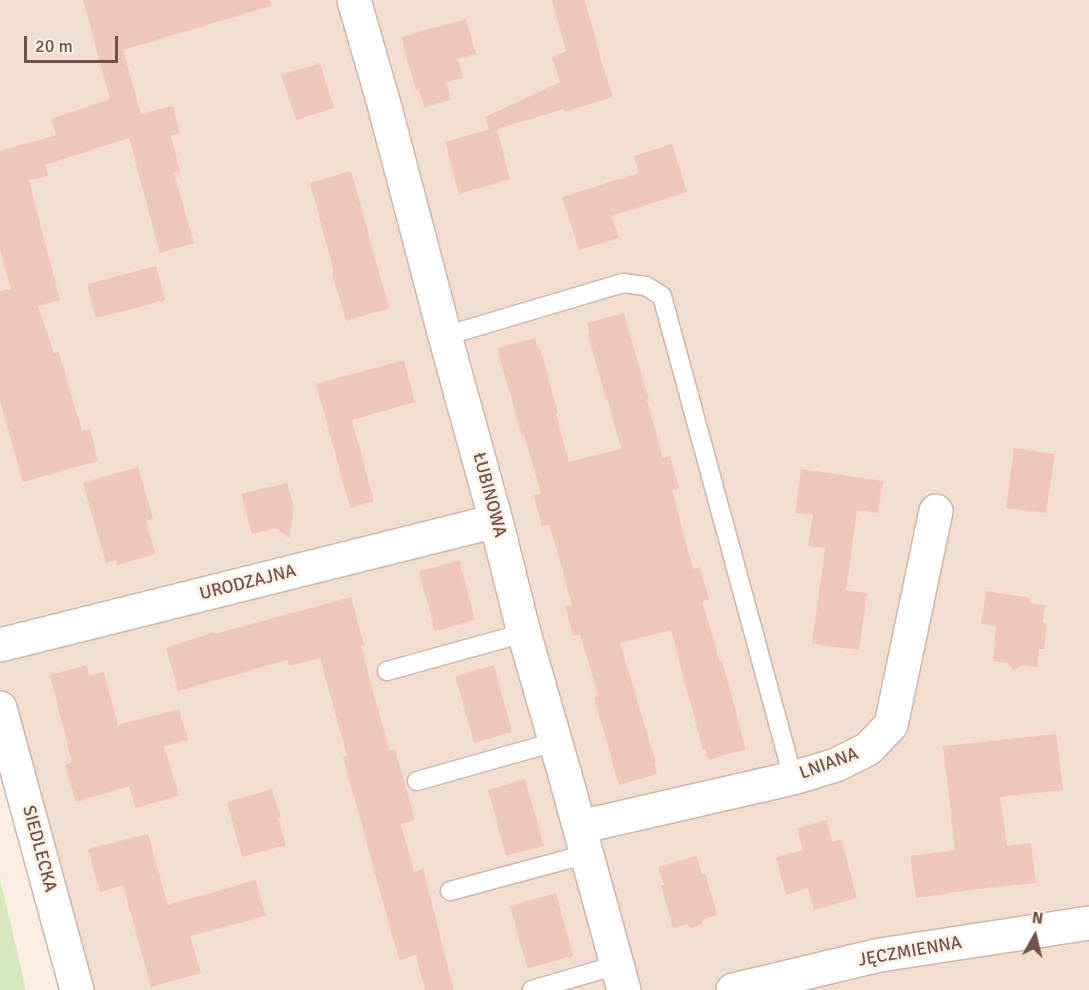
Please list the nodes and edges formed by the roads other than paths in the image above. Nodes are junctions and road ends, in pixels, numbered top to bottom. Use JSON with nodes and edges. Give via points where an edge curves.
{"nodes":[{"id":1,"x":354,"y":0,"type":"edge"},
{"id":2,"x":445,"y":336,"type":"junction"},
{"id":3,"x":936,"y":511,"type":"dead end"},
{"id":4,"x":496,"y":521,"type":"junction"},
{"id":5,"x":524,"y":633,"type":"junction"},
{"id":6,"x":0,"y":645,"type":"edge"},
{"id":7,"x":387,"y":671,"type":"dead end"},
{"id":8,"x":0,"y":708,"type":"edge"},
{"id":9,"x":555,"y":742,"type":"junction"},
{"id":10,"x":793,"y":778,"type":"junction"},
{"id":11,"x":417,"y":781,"type":"dead end"},
{"id":12,"x":583,"y":841,"type":"junction"},
{"id":13,"x":450,"y":891,"type":"dead end"},
{"id":14,"x":1089,"y":923,"type":"edge"},
{"id":15,"x":620,"y":978,"type":"edge"},
{"id":16,"x":77,"y":990,"type":"edge"},
{"id":17,"x":532,"y":990,"type":"edge"},
{"id":18,"x":733,"y":990,"type":"edge"}],
"edges":[{"from":1,"to":2,"type":"street","name":"ŁUBINOWA"},
{"from":2,"to":4,"type":"street","name":"ŁUBINOWA"},
{"from":2,"to":10,"type":"lane","via":[[623,283],[646,286],[662,296]]},
{"from":3,"to":10,"type":"street","name":"LNIANA","via":[[891,725],[868,749],[836,765]]},
{"from":4,"to":5,"type":"street","name":"ŁUBINOWA"},
{"from":4,"to":6,"type":"street","name":"URODZAJNA"},
{"from":5,"to":7,"type":"lane"},
{"from":5,"to":9,"type":"street","name":"ŁUBINOWA"},
{"from":8,"to":16,"type":"street","name":"SIEDLECKA"},
{"from":9,"to":11,"type":"lane"},
{"from":9,"to":12,"type":"street","name":"ŁUBINOWA"},
{"from":10,"to":12,"type":"street","name":"LNIANA"},
{"from":12,"to":13,"type":"lane"},
{"from":12,"to":15,"type":"street","name":"ŁUBINOWA"},
{"from":14,"to":18,"type":"street","name":"JĘCZMIENNA","via":[[880,956]]},
{"from":15,"to":17,"type":"lane"}]}
